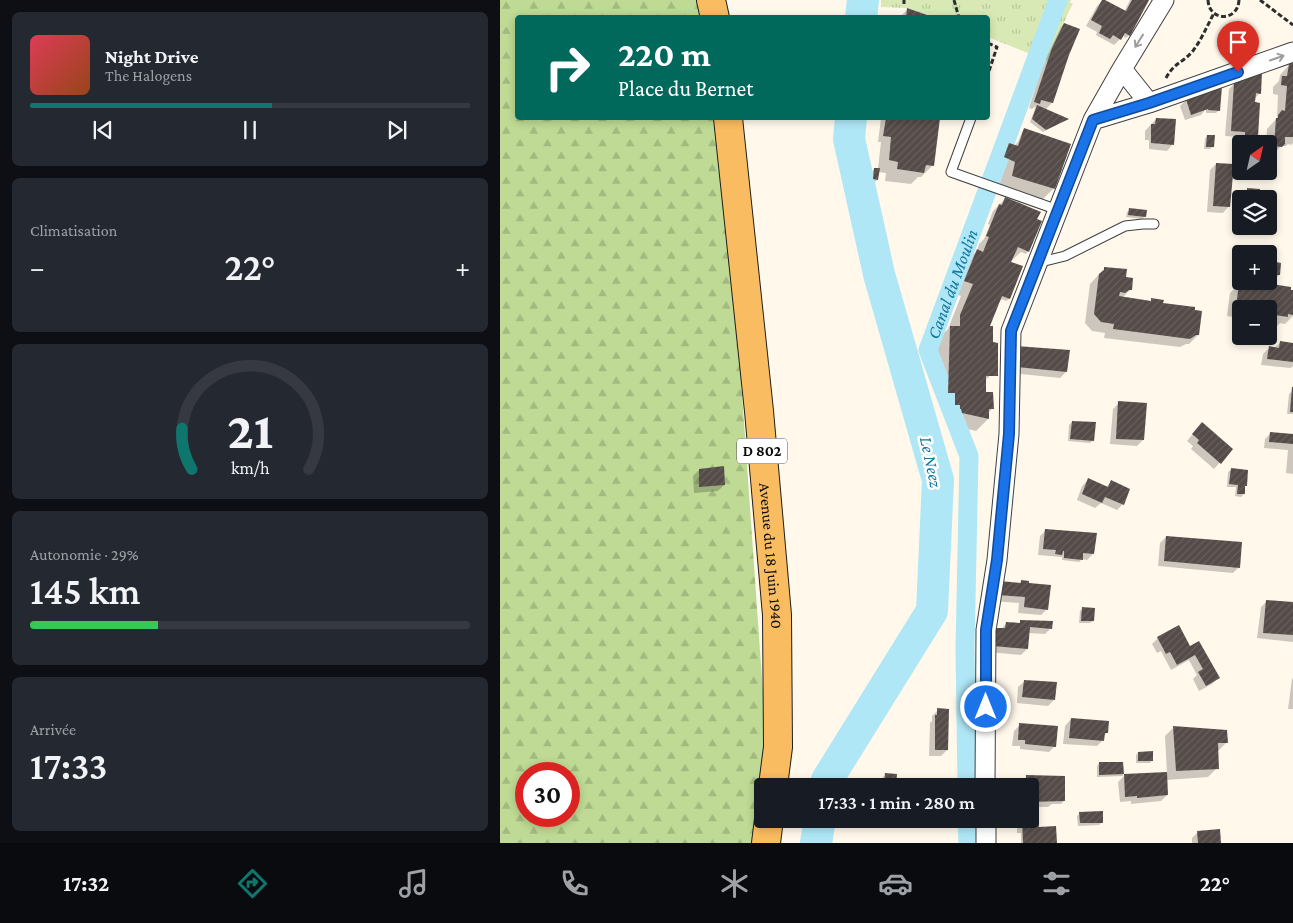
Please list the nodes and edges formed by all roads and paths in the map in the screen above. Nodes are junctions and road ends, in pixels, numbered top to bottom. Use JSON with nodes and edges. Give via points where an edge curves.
{"nodes":[{"id":1,"x":711,"y":0,"type":"edge"},
{"id":2,"x":954,"y":0,"type":"edge"},
{"id":3,"x":1164,"y":0,"type":"edge"},
{"id":4,"x":1208,"y":0,"type":"edge"},
{"id":5,"x":1239,"y":0,"type":"edge"},
{"id":6,"x":1260,"y":0,"type":"edge"},
{"id":7,"x":1214,"y":13,"type":"junction"},
{"id":8,"x":714,"y":15,"type":"edge"},
{"id":9,"x":958,"y":15,"type":"edge"},
{"id":10,"x":1293,"y":25,"type":"edge"},
{"id":11,"x":990,"y":44,"type":"edge"},
{"id":12,"x":1293,"y":52,"type":"edge"},
{"id":13,"x":990,"y":69,"type":"edge"},
{"id":14,"x":1122,"y":69,"type":"junction"},
{"id":15,"x":1149,"y":103,"type":"junction"},
{"id":16,"x":728,"y":120,"type":"edge"},
{"id":17,"x":970,"y":120,"type":"edge"},
{"id":18,"x":1093,"y":120,"type":"junction"},
{"id":19,"x":1058,"y":210,"type":"junction"},
{"id":20,"x":1154,"y":224,"type":"dead end"},
{"id":21,"x":1037,"y":264,"type":"junction"},
{"id":22,"x":774,"y":778,"type":"edge"},
{"id":23,"x":985,"y":778,"type":"edge"},
{"id":24,"x":768,"y":828,"type":"edge"},
{"id":25,"x":986,"y":828,"type":"edge"},
{"id":26,"x":766,"y":843,"type":"edge"},
{"id":27,"x":986,"y":843,"type":"edge"}],
"edges":[{"from":1,"to":8,"type":"main road"},
{"from":2,"to":9,"type":"path"},
{"from":3,"to":14,"type":"street","one_way":true},
{"from":4,"to":7,"type":"path"},
{"from":5,"to":7,"type":"path","via":[[1237,10],[1228,16]]},
{"from":6,"to":10,"type":"path"},
{"from":7,"to":15,"type":"path","via":[[1198,44],[1185,60],[1170,69],[1159,92]]},
{"from":11,"to":13,"type":"path","via":[[998,47]]},
{"from":15,"to":12,"type":"street","one_way":true},
{"from":14,"to":15,"type":"street"},
{"from":14,"to":18,"type":"street"},
{"from":15,"to":18,"type":"street"},
{"from":16,"to":22,"type":"main road","name":"Avenue du 18 Juin 1940","number":"D 802","via":[[777,615],[778,748]]},
{"from":17,"to":19,"type":"lane","via":[[951,172]]},
{"from":18,"to":19,"type":"street"},
{"from":19,"to":21,"type":"street"},
{"from":20,"to":21,"type":"lane","via":[[1126,226],[1065,256]]},
{"from":21,"to":23,"type":"street","via":[[1011,331],[1009,434],[997,560],[986,630]]},
{"from":24,"to":26,"type":"main road"},
{"from":25,"to":27,"type":"street"}]}
